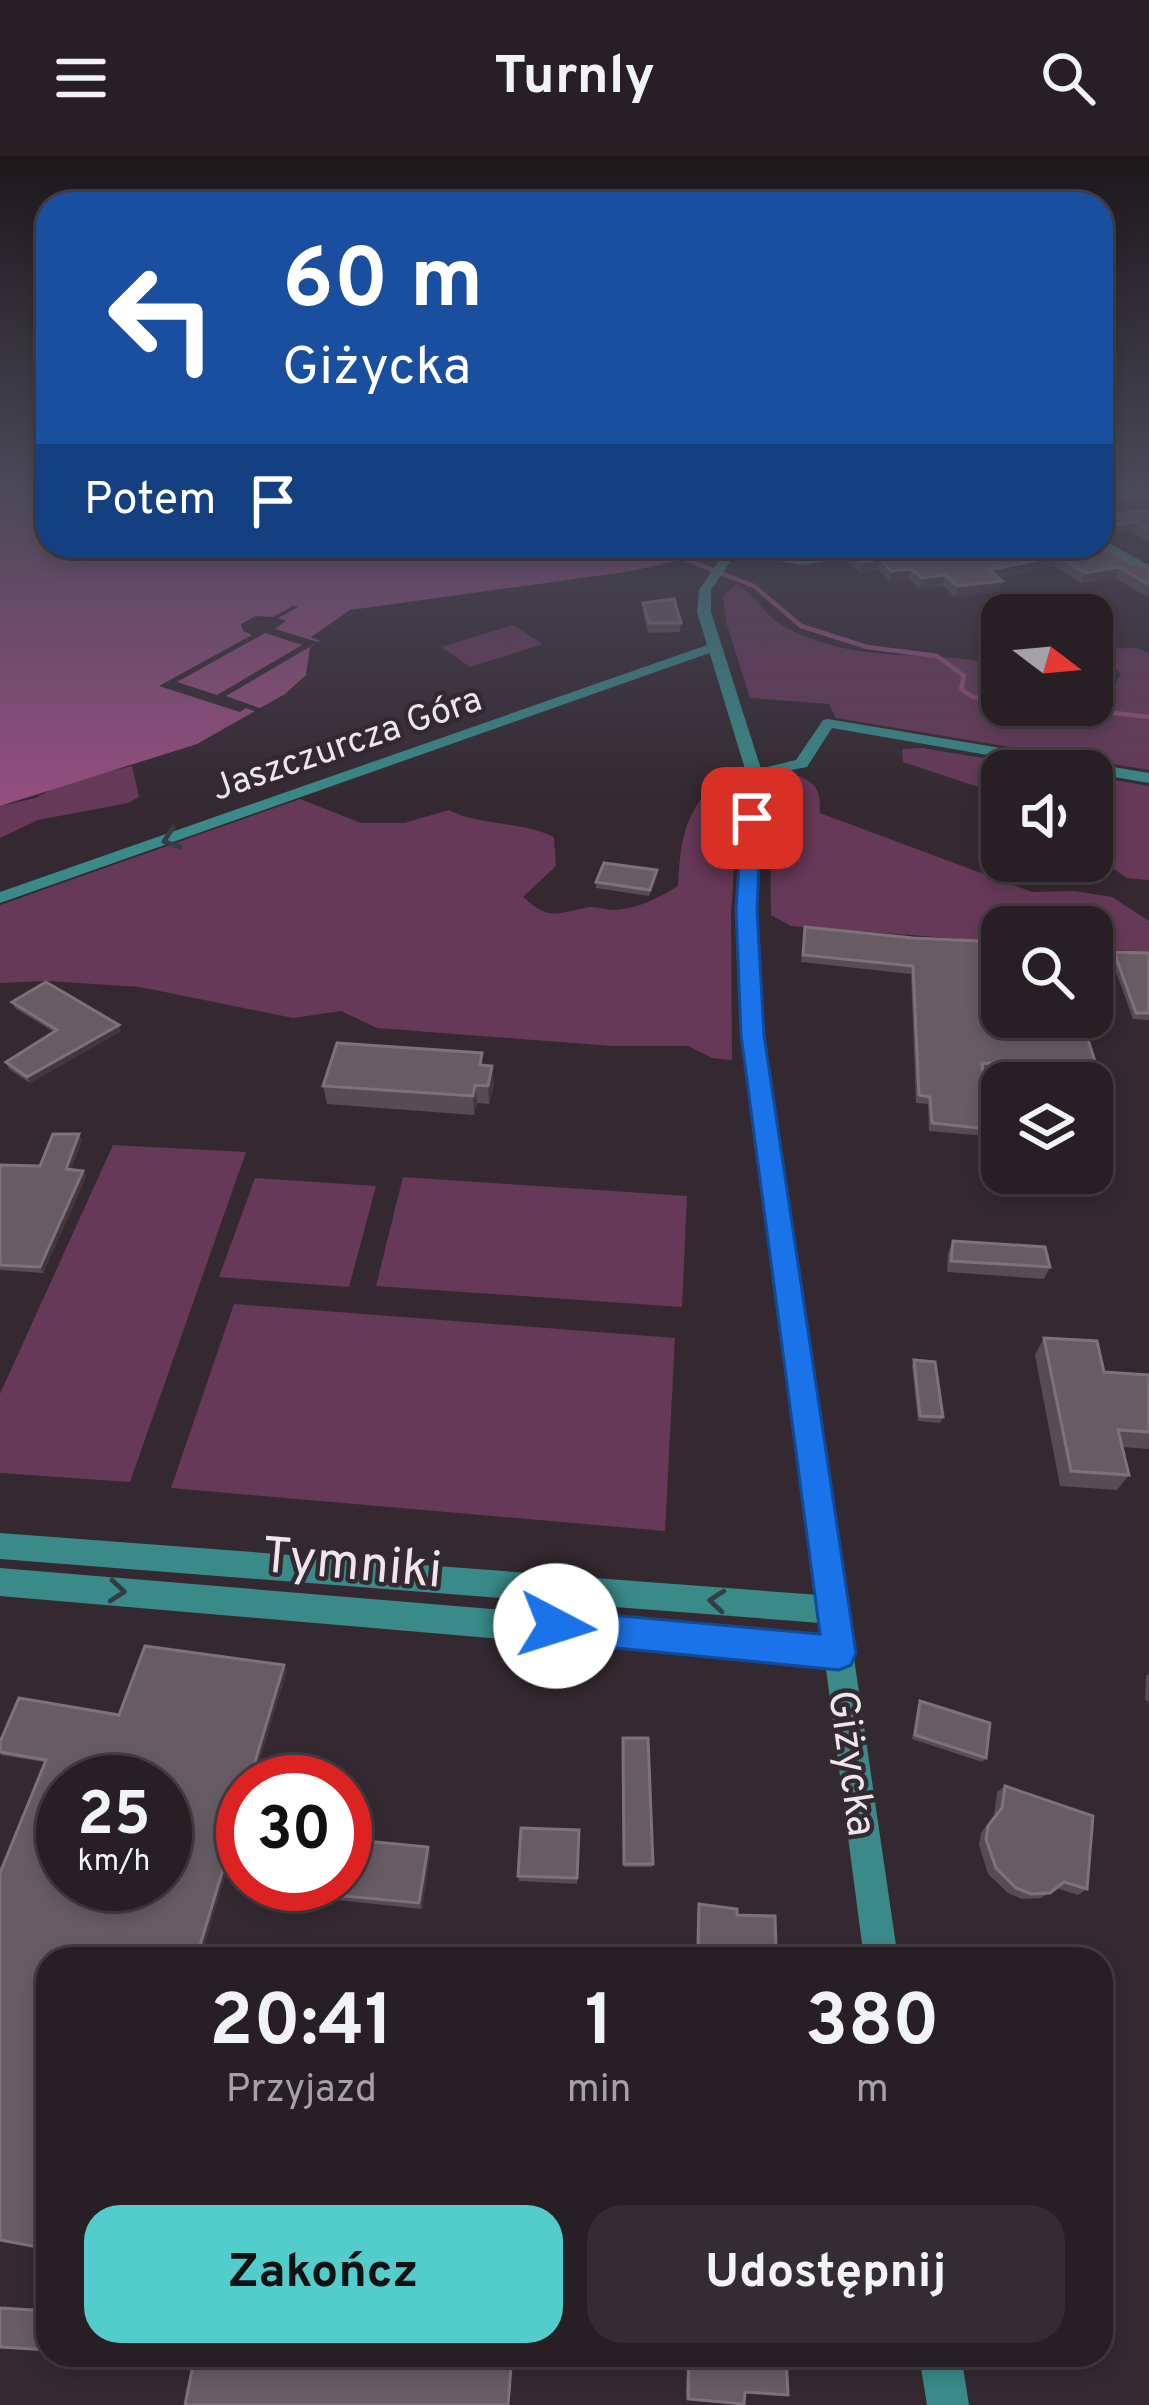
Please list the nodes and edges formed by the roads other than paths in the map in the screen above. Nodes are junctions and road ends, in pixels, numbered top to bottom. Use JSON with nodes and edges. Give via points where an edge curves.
{"nodes":[{"id":1,"x":705,"y":594,"type":"edge"},
{"id":2,"x":713,"y":647,"type":"junction"},
{"id":3,"x":754,"y":772,"type":"junction"},
{"id":4,"x":1149,"y":778,"type":"edge"},
{"id":5,"x":0,"y":898,"type":"edge"},
{"id":6,"x":0,"y":1546,"type":"edge"},
{"id":7,"x":0,"y":1582,"type":"edge"},
{"id":8,"x":833,"y":1610,"type":"junction"},
{"id":9,"x":839,"y":1653,"type":"junction"},
{"id":10,"x":879,"y":1947,"type":"edge"},
{"id":11,"x":942,"y":2367,"type":"edge"},
{"id":12,"x":948,"y":2405,"type":"edge"}],
"edges":[{"from":1,"to":2,"type":"street","name":"Giżycka"},
{"from":2,"to":3,"type":"street","name":"Giżycka"},
{"from":2,"to":5,"type":"street","name":"Jaszczurcza Góra","one_way":true},
{"from":3,"to":4,"type":"street","via":[[802,764],[828,723]]},
{"from":3,"to":8,"type":"street","name":"Giżycka","via":[[746,910],[752,1035]]},
{"from":8,"to":6,"type":"street","name":"Tymniki","one_way":true},
{"from":7,"to":9,"type":"street","name":"Tymniki","one_way":true},
{"from":8,"to":9,"type":"street","name":"Giżycka"},
{"from":9,"to":10,"type":"street","name":"Giżycka"},
{"from":11,"to":12,"type":"street"}]}
